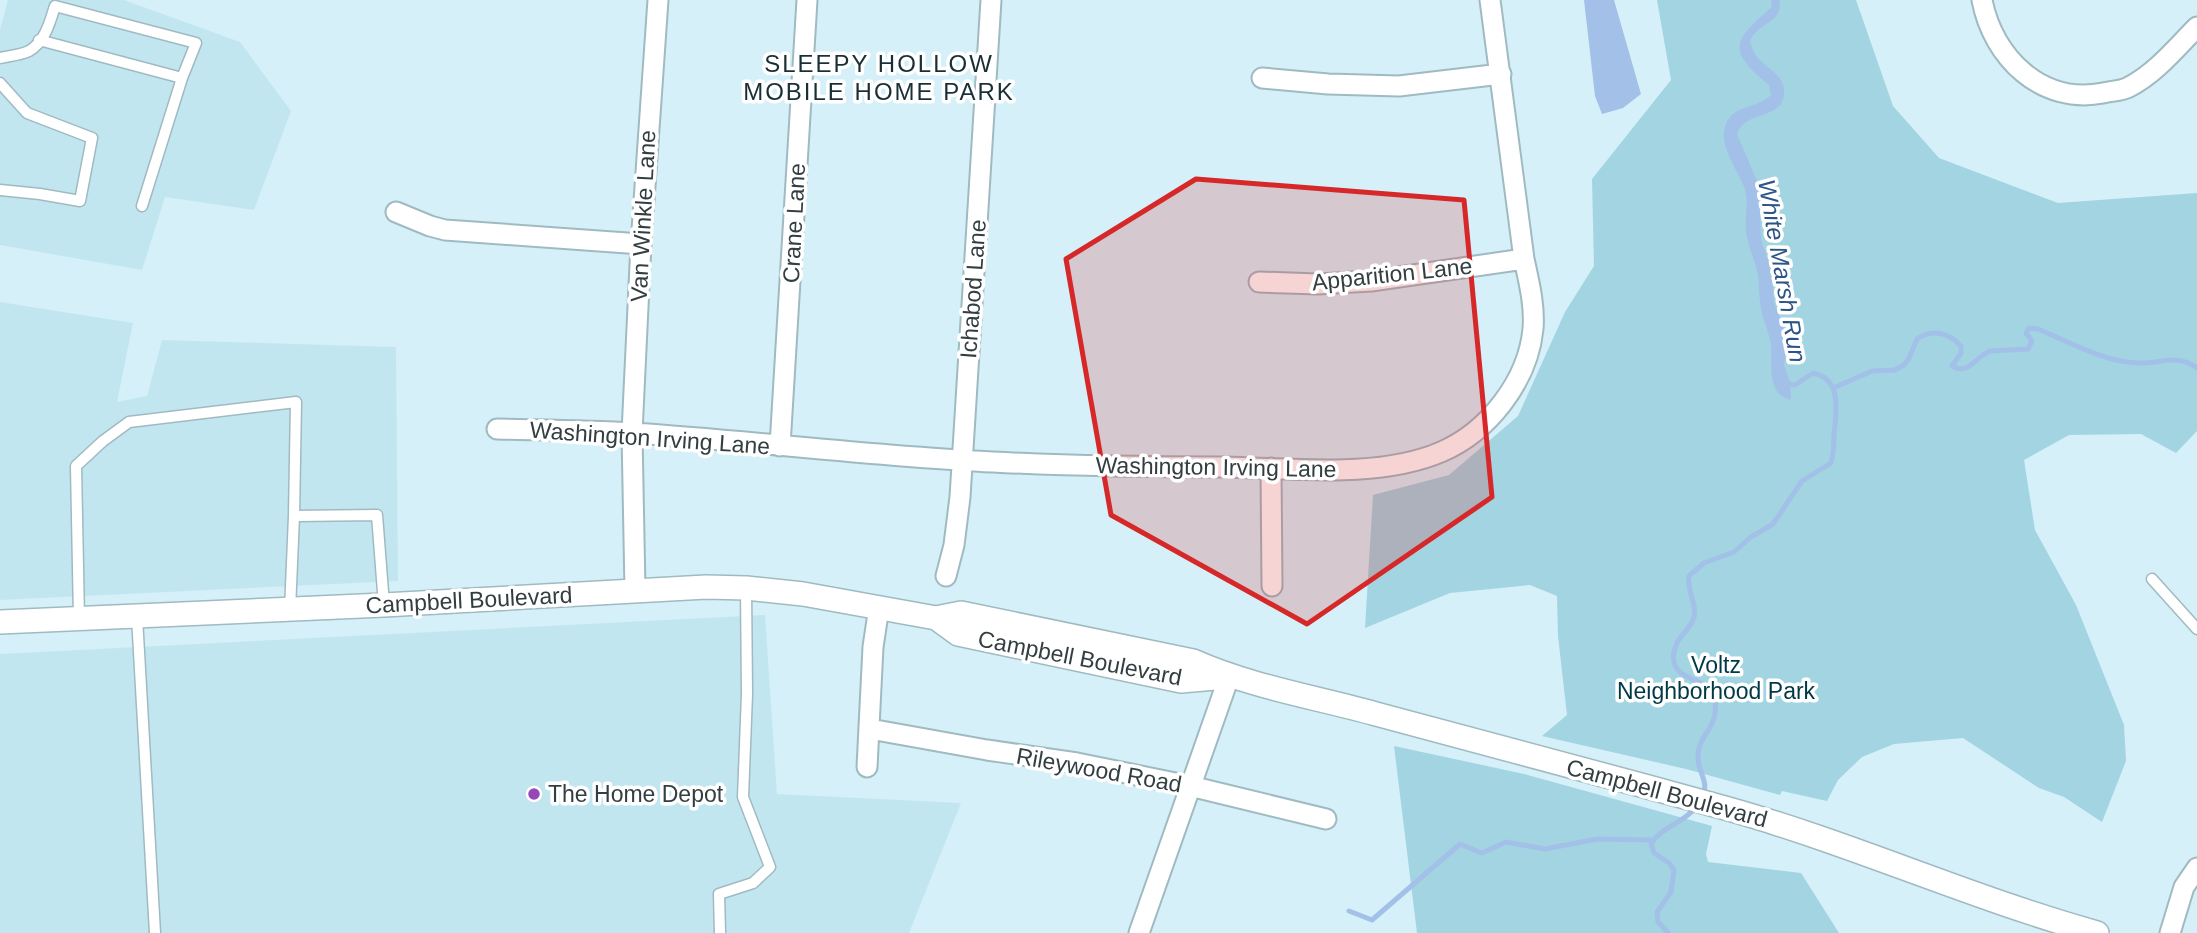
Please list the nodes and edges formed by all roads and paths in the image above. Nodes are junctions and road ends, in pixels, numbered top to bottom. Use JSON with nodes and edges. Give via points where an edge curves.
{"nodes":[{"id":1,"x":657,"y":0,"type":"edge"},
{"id":2,"x":807,"y":0,"type":"edge"},
{"id":3,"x":991,"y":0,"type":"edge"},
{"id":4,"x":1490,"y":0,"type":"edge"},
{"id":5,"x":1982,"y":0,"type":"edge"},
{"id":6,"x":2197,"y":27,"type":"edge"},
{"id":7,"x":39,"y":40,"type":"junction"},
{"id":8,"x":0,"y":58,"type":"edge"},
{"id":9,"x":1501,"y":74,"type":"junction"},
{"id":10,"x":182,"y":78,"type":"junction"},
{"id":11,"x":1262,"y":78,"type":"dead end"},
{"id":12,"x":0,"y":83,"type":"edge"},
{"id":13,"x":0,"y":190,"type":"edge"},
{"id":14,"x":142,"y":206,"type":"dead end"},
{"id":15,"x":396,"y":212,"type":"dead end"},
{"id":16,"x":641,"y":244,"type":"junction"},
{"id":17,"x":1524,"y":259,"type":"junction"},
{"id":18,"x":1259,"y":282,"type":"dead end"},
{"id":19,"x":497,"y":429,"type":"dead end"},
{"id":20,"x":632,"y":433,"type":"junction"},
{"id":21,"x":780,"y":446,"type":"junction"},
{"id":22,"x":962,"y":459,"type":"junction"},
{"id":23,"x":1271,"y":468,"type":"junction"},
{"id":24,"x":294,"y":516,"type":"junction"},
{"id":25,"x":946,"y":576,"type":"dead end"},
{"id":26,"x":2152,"y":579,"type":"dead end"},
{"id":27,"x":1272,"y":586,"type":"dead end"},
{"id":28,"x":746,"y":588,"type":"junction"},
{"id":29,"x":635,"y":591,"type":"junction"},
{"id":30,"x":384,"y":605,"type":"junction"},
{"id":31,"x":878,"y":607,"type":"junction"},
{"id":32,"x":290,"y":610,"type":"junction"},
{"id":33,"x":137,"y":616,"type":"junction"},
{"id":34,"x":79,"y":619,"type":"junction"},
{"id":35,"x":0,"y":622,"type":"edge"},
{"id":36,"x":2197,"y":629,"type":"edge"},
{"id":37,"x":1229,"y":677,"type":"junction"},
{"id":38,"x":870,"y":729,"type":"junction"},
{"id":39,"x":867,"y":767,"type":"dead end"},
{"id":40,"x":1190,"y":786,"type":"junction"},
{"id":41,"x":1326,"y":819,"type":"dead end"},
{"id":42,"x":2197,"y":868,"type":"edge"},
{"id":43,"x":155,"y":933,"type":"edge"},
{"id":44,"x":720,"y":933,"type":"edge"},
{"id":45,"x":1139,"y":933,"type":"edge"},
{"id":46,"x":2097,"y":933,"type":"edge"},
{"id":47,"x":2170,"y":933,"type":"edge"}],
"edges":[{"from":1,"to":16,"type":"street","name":"Van Winkle Lane"},
{"from":2,"to":21,"type":"street","name":"Crane Lane"},
{"from":3,"to":22,"type":"street","name":"Ichabod Lane"},
{"from":4,"to":9,"type":"street","name":"Washington Irving Lane"},
{"from":5,"to":6,"type":"street","via":[[1989,28],[2019,69],[2068,95],[2127,88],[2157,69]]},
{"from":7,"to":8,"type":"lane","via":[[29,51]]},
{"from":7,"to":10,"type":"lane"},
{"from":7,"to":10,"type":"lane","via":[[55,6],[197,43]]},
{"from":9,"to":11,"type":"street","via":[[1399,86]]},
{"from":9,"to":17,"type":"street","name":"Washington Irving Lane"},
{"from":10,"to":14,"type":"lane"},
{"from":12,"to":13,"type":"lane","via":[[27,113],[92,138],[80,201]]},
{"from":15,"to":16,"type":"street","via":[[444,230]]},
{"from":16,"to":20,"type":"street","name":"Van Winkle Lane"},
{"from":17,"to":18,"type":"street","name":"Apparition Lane","via":[[1371,281]]},
{"from":17,"to":23,"type":"street","name":"Washington Irving Lane","via":[[1533,330],[1515,383],[1504,404],[1483,426],[1443,451],[1391,466]]},
{"from":19,"to":20,"type":"street","name":"Washington Irving Lane"},
{"from":20,"to":21,"type":"street","name":"Washington Irving Lane"},
{"from":20,"to":29,"type":"street","name":"Van Winkle Lane"},
{"from":21,"to":22,"type":"street","name":"Washington Irving Lane"},
{"from":22,"to":23,"type":"street","name":"Washington Irving Lane"},
{"from":22,"to":25,"type":"street","name":"Ichabod Lane","via":[[956,533]]},
{"from":23,"to":27,"type":"street"},
{"from":24,"to":30,"type":"lane","via":[[377,515]]},
{"from":24,"to":32,"type":"lane"},
{"from":24,"to":34,"type":"lane","via":[[296,402],[128,422],[76,466]]},
{"from":26,"to":36,"type":"lane"},
{"from":28,"to":29,"type":"street","name":"Campbell Boulevard"},
{"from":28,"to":31,"type":"street","name":"Campbell Boulevard"},
{"from":28,"to":44,"type":"lane","via":[[743,797],[770,867],[753,883],[719,894]]},
{"from":29,"to":30,"type":"street","name":"Campbell Boulevard"},
{"from":30,"to":32,"type":"street","name":"Campbell Boulevard"},
{"from":31,"to":37,"type":"street","name":"Campbell Boulevard","via":[[936,618],[961,613],[1193,661]]},
{"from":31,"to":38,"type":"street"},
{"from":32,"to":33,"type":"street","name":"Campbell Boulevard"},
{"from":33,"to":34,"type":"street","name":"Campbell Boulevard"},
{"from":33,"to":43,"type":"lane"},
{"from":34,"to":35,"type":"street","name":"Campbell Boulevard"},
{"from":37,"to":40,"type":"street"},
{"from":37,"to":46,"type":"street","name":"Campbell Boulevard","via":[[1754,816]]},
{"from":38,"to":39,"type":"street"},
{"from":38,"to":40,"type":"street","name":"Rileywood Road","via":[[1077,762]]},
{"from":40,"to":41,"type":"street","name":"Rileywood Road"},
{"from":40,"to":45,"type":"street"},
{"from":42,"to":47,"type":"street","via":[[2184,887]]}]}
